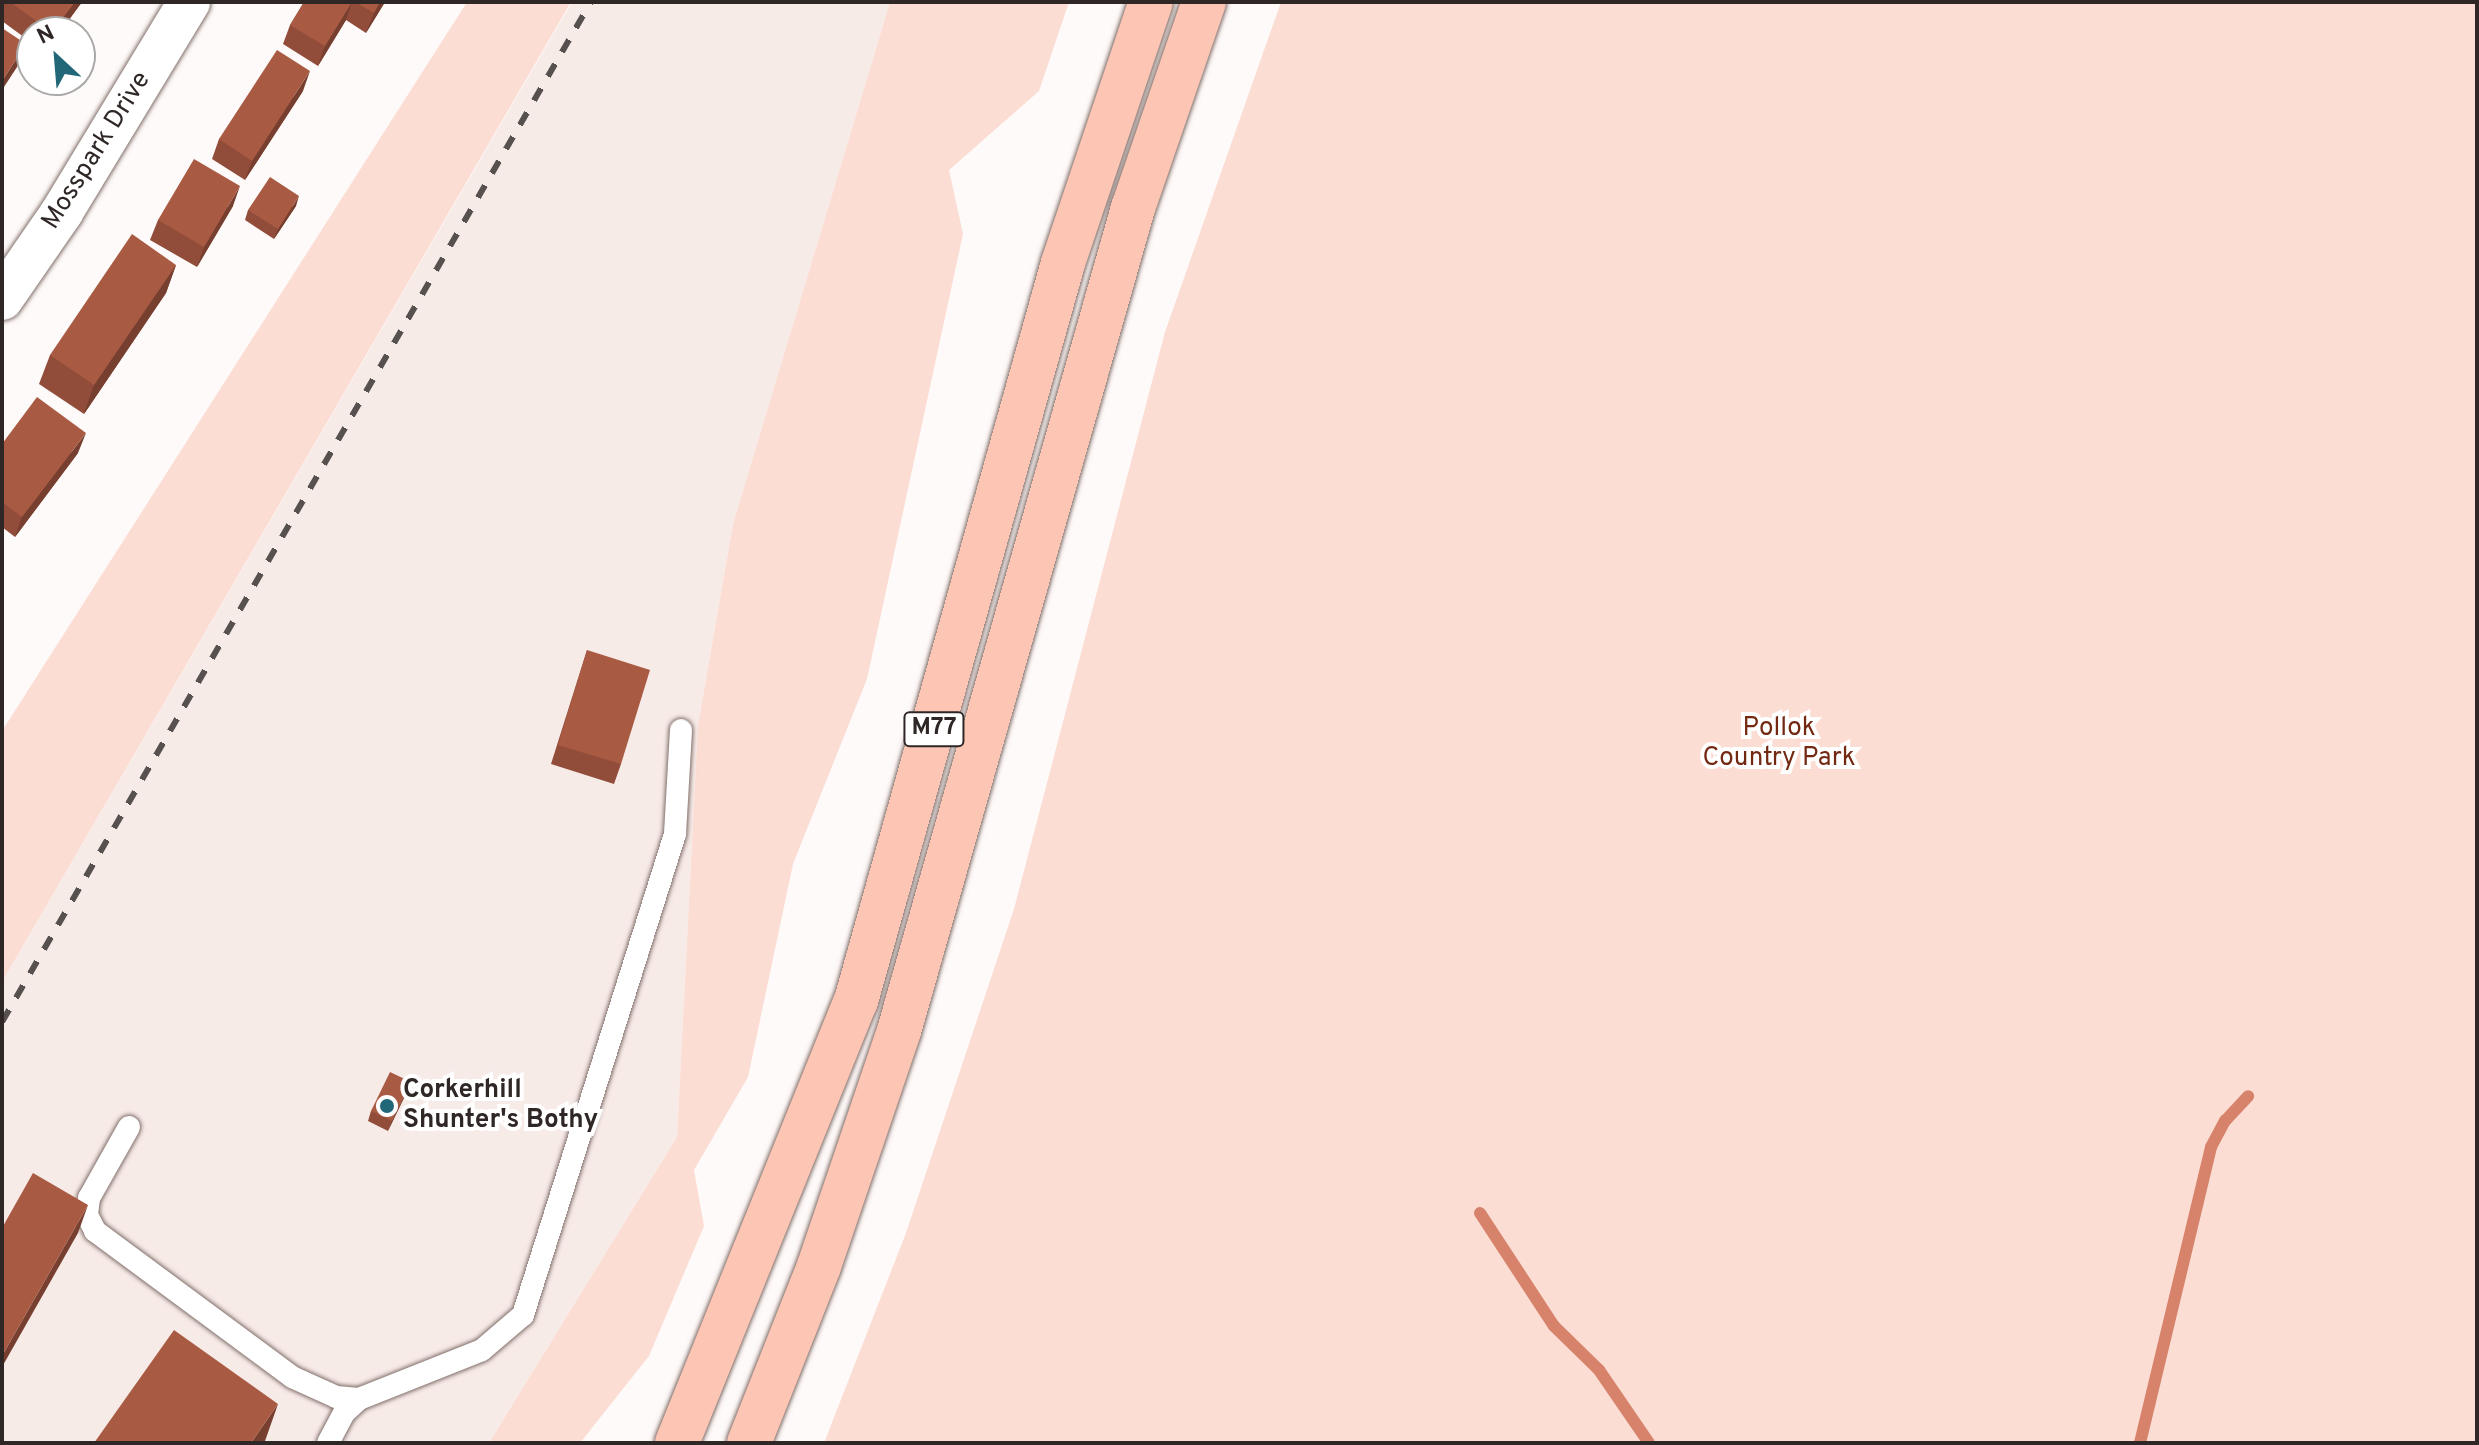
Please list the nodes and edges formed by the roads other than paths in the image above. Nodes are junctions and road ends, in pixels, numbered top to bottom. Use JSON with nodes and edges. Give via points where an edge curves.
{"nodes":[{"id":1,"x":189,"y":2,"type":"edge"},
{"id":2,"x":1151,"y":2,"type":"edge"},
{"id":3,"x":1204,"y":2,"type":"edge"},
{"id":4,"x":2,"y":299,"type":"edge"},
{"id":5,"x":681,"y":730,"type":"dead end"},
{"id":6,"x":129,"y":1127,"type":"dead end"},
{"id":7,"x":359,"y":1399,"type":"junction"},
{"id":8,"x":328,"y":1443,"type":"edge"},
{"id":9,"x":677,"y":1443,"type":"edge"},
{"id":10,"x":749,"y":1443,"type":"edge"}],
"edges":[{"from":1,"to":4,"type":"street","name":"Mosspark Drive","via":[[62,212]]},
{"from":2,"to":9,"type":"highway","number":"M77","via":[[1063,263],[856,1001]]},
{"from":3,"to":10,"type":"highway","number":"M77","via":[[1125,234],[899,1031],[819,1266]]},
{"from":5,"to":7,"type":"lane","via":[[672,844],[523,1315],[482,1350]]},
{"from":6,"to":7,"type":"lane","via":[[89,1198],[87,1215],[95,1231],[292,1377],[336,1397]]},
{"from":7,"to":8,"type":"lane","via":[[344,1413]]}]}
